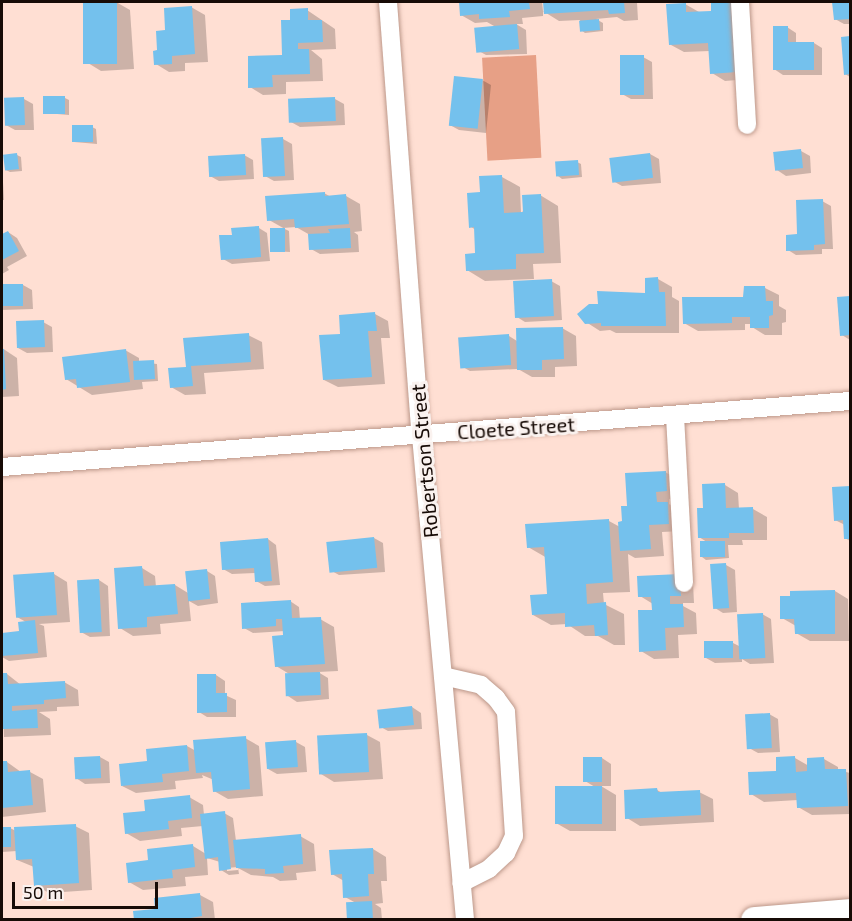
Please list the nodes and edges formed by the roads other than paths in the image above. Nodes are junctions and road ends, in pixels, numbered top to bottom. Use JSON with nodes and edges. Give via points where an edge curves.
{"nodes":[{"id":1,"x":388,"y":2,"type":"edge"},
{"id":2,"x":740,"y":2,"type":"edge"},
{"id":3,"x":747,"y":125,"type":"dead end"},
{"id":4,"x":850,"y":401,"type":"edge"},
{"id":5,"x":675,"y":416,"type":"junction"},
{"id":6,"x":421,"y":436,"type":"junction"},
{"id":7,"x":2,"y":467,"type":"edge"},
{"id":8,"x":684,"y":583,"type":"dead end"},
{"id":9,"x":443,"y":676,"type":"junction"},
{"id":10,"x":461,"y":883,"type":"junction"},
{"id":11,"x":850,"y":912,"type":"edge"},
{"id":12,"x":465,"y":920,"type":"edge"},
{"id":13,"x":754,"y":920,"type":"edge"}],
"edges":[{"from":1,"to":6,"type":"street","name":"Robertson Street"},
{"from":2,"to":3,"type":"street"},
{"from":4,"to":5,"type":"street","name":"Cloete Street"},
{"from":5,"to":6,"type":"street","name":"Cloete Street"},
{"from":5,"to":8,"type":"street"},
{"from":6,"to":7,"type":"street","name":"Cloete Street"},
{"from":6,"to":9,"type":"street","name":"Robertson Street"},
{"from":9,"to":10,"type":"street","name":"Robertson Street"},
{"from":9,"to":10,"type":"street","via":[[481,685],[506,712],[514,836],[506,854],[489,869]]},
{"from":10,"to":12,"type":"street","name":"Robertson Street"},
{"from":11,"to":13,"type":"highway"}]}
